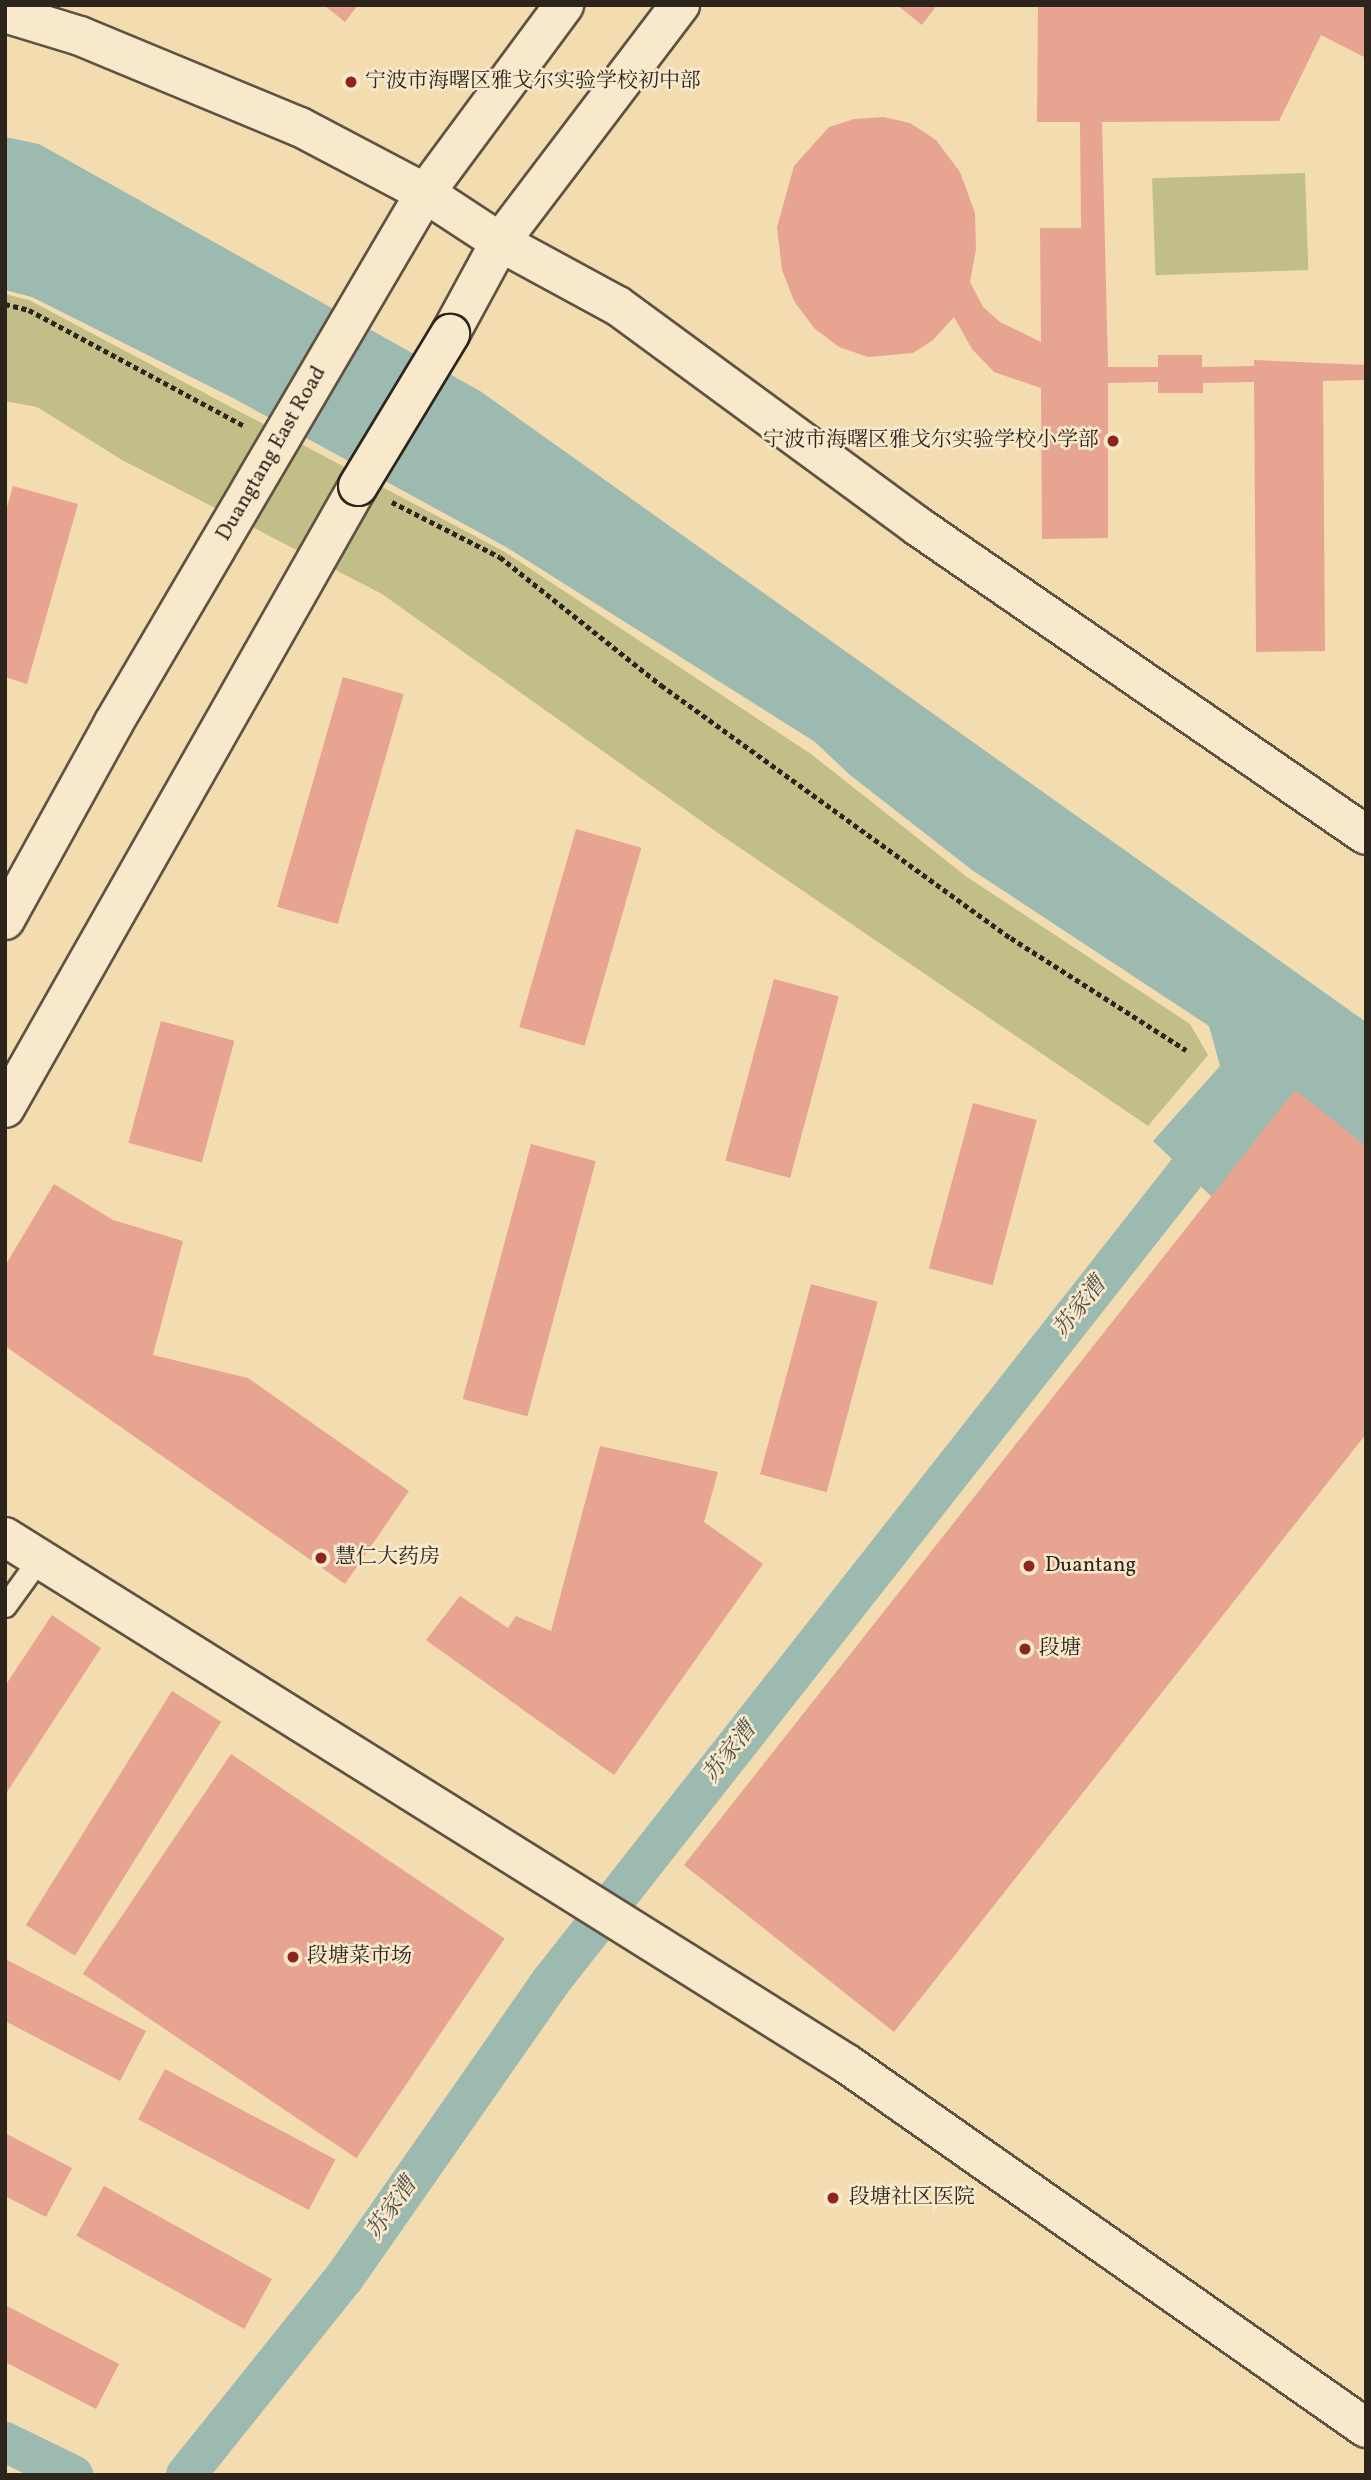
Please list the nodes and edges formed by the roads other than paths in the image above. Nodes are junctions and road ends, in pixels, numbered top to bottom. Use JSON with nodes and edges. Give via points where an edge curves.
{"nodes":[{"id":1,"x":564,"y":5,"type":"edge"},
{"id":2,"x":680,"y":5,"type":"edge"},
{"id":3,"x":5,"y":13,"type":"edge"},
{"id":4,"x":425,"y":193,"type":"junction"},
{"id":5,"x":500,"y":242,"type":"junction"},
{"id":6,"x":1366,"y":835,"type":"edge"},
{"id":7,"x":5,"y":920,"type":"edge"},
{"id":8,"x":5,"y":1108,"type":"edge"},
{"id":9,"x":5,"y":1537,"type":"edge"},
{"id":10,"x":39,"y":1559,"type":"junction"},
{"id":11,"x":5,"y":1606,"type":"edge"},
{"id":12,"x":1366,"y":2428,"type":"edge"}],
"edges":[{"from":1,"to":4,"type":"street","name":"Duangtang East Road"},
{"from":2,"to":5,"type":"street"},
{"from":3,"to":4,"type":"street","via":[[80,36],[300,127]]},
{"from":4,"to":5,"type":"street"},
{"from":4,"to":7,"type":"street","name":"Duangtang East Road","via":[[366,294],[263,433]]},
{"from":5,"to":6,"type":"street","via":[[618,306],[916,525]]},
{"from":5,"to":8,"type":"street","bridge":true,"via":[[369,491]]},
{"from":9,"to":10,"type":"street"},
{"from":10,"to":11,"type":"lane"},
{"from":10,"to":12,"type":"street","via":[[847,2063]]}]}
